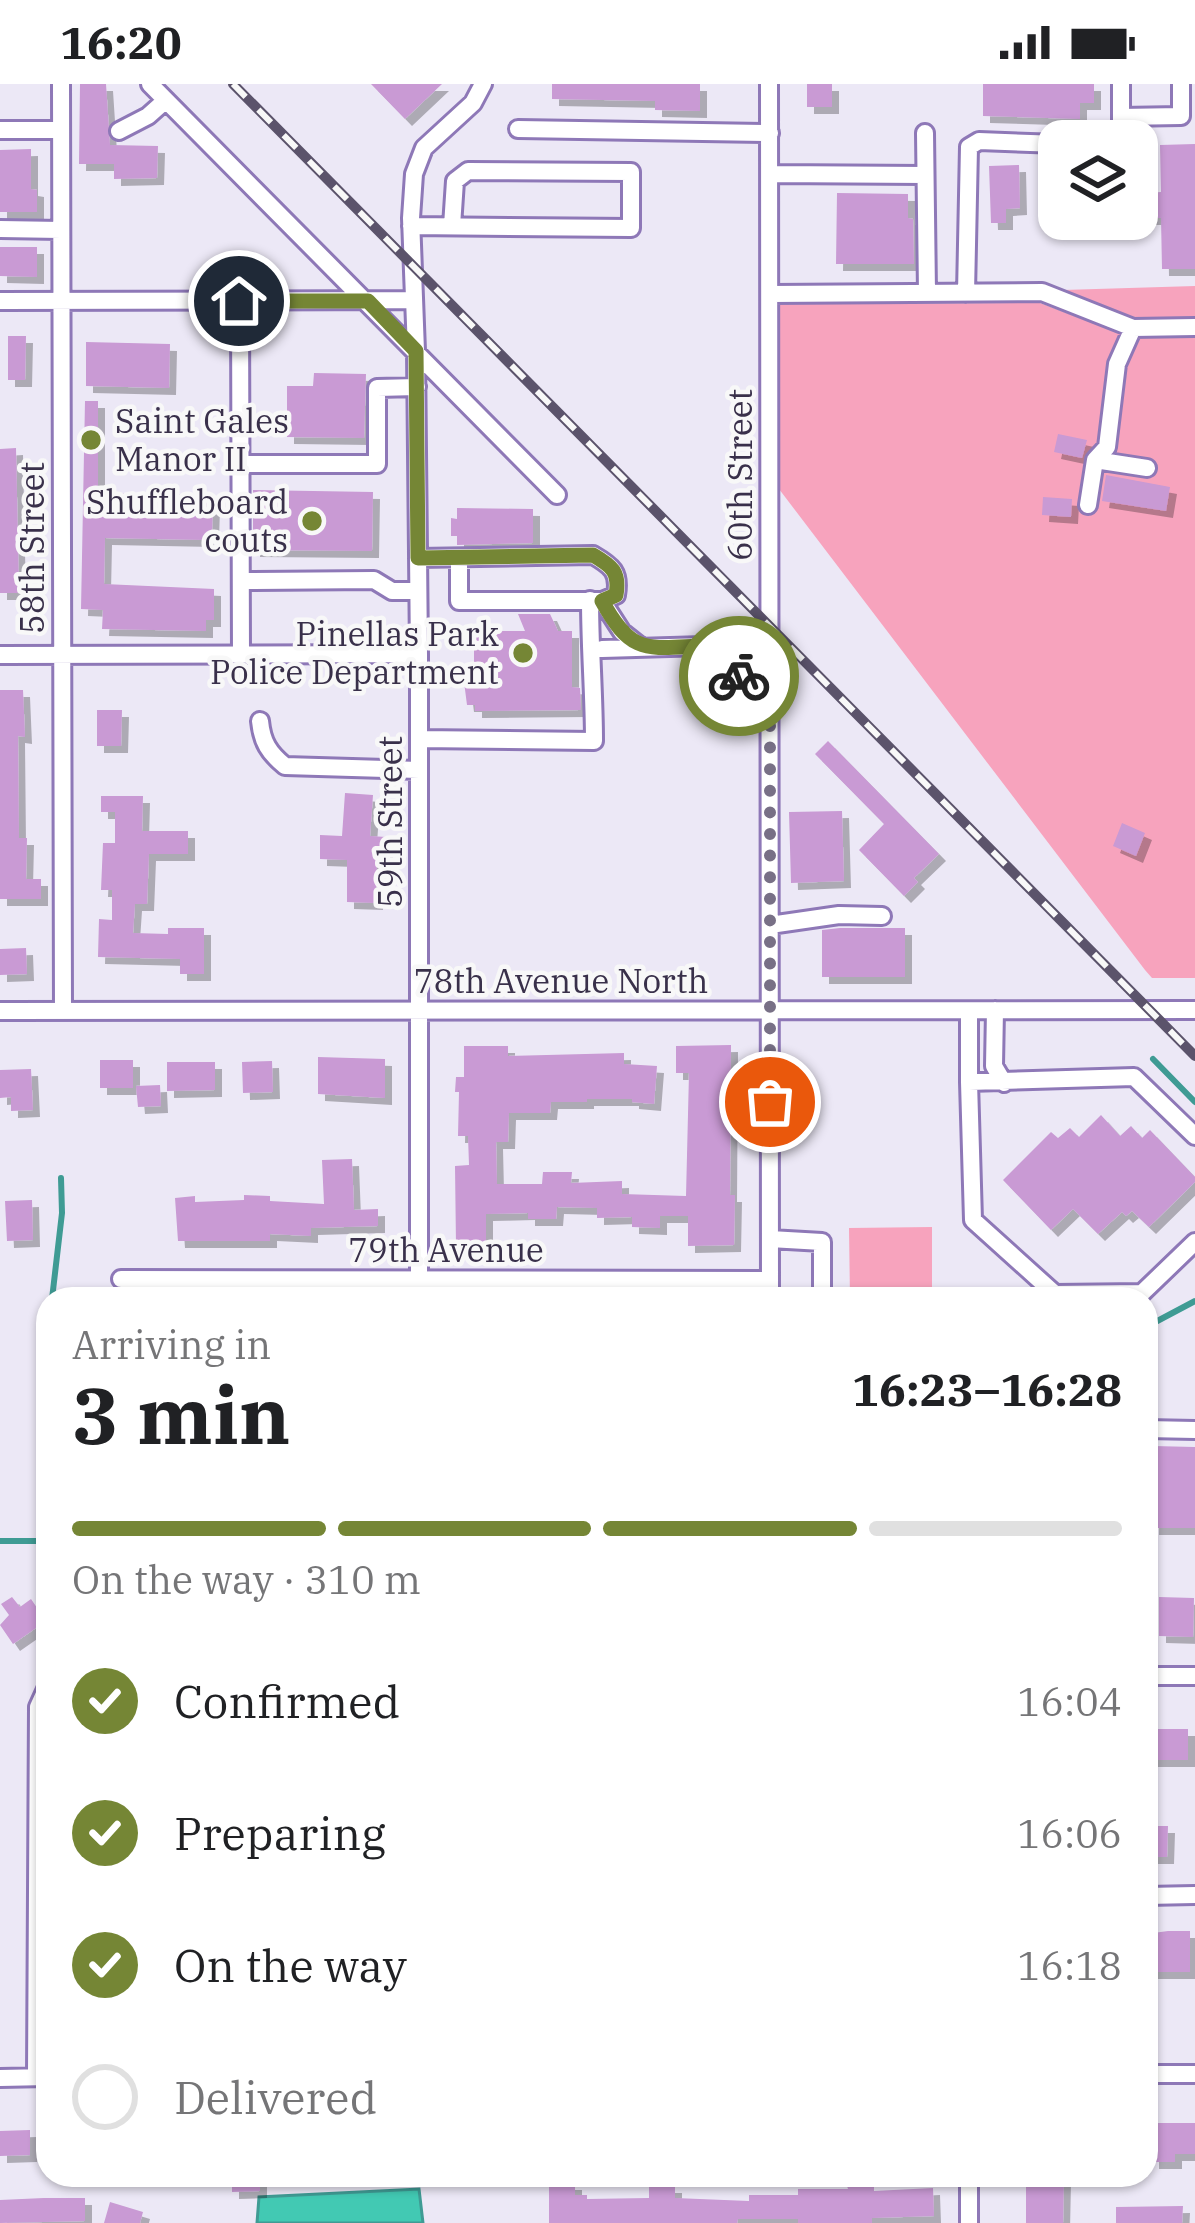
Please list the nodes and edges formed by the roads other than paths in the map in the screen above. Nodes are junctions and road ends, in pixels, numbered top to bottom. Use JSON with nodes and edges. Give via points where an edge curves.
{"nodes":[{"id":1,"x":61,"y":84,"type":"edge"},
{"id":2,"x":150,"y":84,"type":"edge"},
{"id":3,"x":483,"y":84,"type":"edge"},
{"id":4,"x":770,"y":84,"type":"edge"},
{"id":5,"x":1121,"y":84,"type":"edge"},
{"id":6,"x":1181,"y":84,"type":"edge"},
{"id":7,"x":166,"y":100,"type":"junction"},
{"id":8,"x":1188,"y":116,"type":"edge"},
{"id":9,"x":1121,"y":120,"type":"joint"},
{"id":10,"x":518,"y":129,"type":"dead end"},
{"id":11,"x":0,"y":130,"type":"edge"},
{"id":12,"x":61,"y":130,"type":"junction"},
{"id":13,"x":118,"y":131,"type":"dead end"},
{"id":14,"x":770,"y":134,"type":"junction"},
{"id":15,"x":925,"y":134,"type":"dead end"},
{"id":16,"x":1038,"y":143,"type":"edge"},
{"id":17,"x":771,"y":174,"type":"junction"},
{"id":18,"x":925,"y":175,"type":"junction"},
{"id":19,"x":411,"y":226,"type":"junction"},
{"id":20,"x":452,"y":226,"type":"junction"},
{"id":21,"x":0,"y":229,"type":"edge"},
{"id":22,"x":61,"y":230,"type":"junction"},
{"id":23,"x":927,"y":293,"type":"junction"},
{"id":24,"x":962,"y":293,"type":"junction"},
{"id":25,"x":771,"y":294,"type":"junction"},
{"id":26,"x":415,"y":300,"type":"junction"},
{"id":27,"x":0,"y":301,"type":"edge"},
{"id":28,"x":62,"y":301,"type":"junction"},
{"id":29,"x":239,"y":301,"type":"junction"},
{"id":30,"x":368,"y":301,"type":"junction"},
{"id":31,"x":1195,"y":327,"type":"edge"},
{"id":32,"x":1133,"y":328,"type":"junction"},
{"id":33,"x":416,"y":351,"type":"junction"},
{"id":34,"x":416,"y":387,"type":"junction"},
{"id":35,"x":1095,"y":460,"type":"junction"},
{"id":36,"x":240,"y":464,"type":"junction"},
{"id":37,"x":1147,"y":468,"type":"dead end"},
{"id":38,"x":557,"y":495,"type":"dead end"},
{"id":39,"x":1088,"y":505,"type":"dead end"},
{"id":40,"x":459,"y":557,"type":"junction"},
{"id":41,"x":418,"y":558,"type":"junction"},
{"id":42,"x":241,"y":581,"type":"junction"},
{"id":43,"x":418,"y":591,"type":"junction"},
{"id":44,"x":596,"y":600,"type":"junction"},
{"id":45,"x":770,"y":644,"type":"junction"},
{"id":46,"x":704,"y":646,"type":"junction"},
{"id":47,"x":641,"y":647,"type":"junction"},
{"id":48,"x":602,"y":649,"type":"dead end"},
{"id":49,"x":0,"y":655,"type":"edge"},
{"id":50,"x":63,"y":655,"type":"junction"},
{"id":51,"x":241,"y":655,"type":"junction"},
{"id":52,"x":418,"y":655,"type":"junction"},
{"id":53,"x":770,"y":701,"type":"junction"},
{"id":54,"x":260,"y":721,"type":"dead end"},
{"id":55,"x":419,"y":740,"type":"junction"},
{"id":56,"x":419,"y":770,"type":"junction"},
{"id":57,"x":882,"y":916,"type":"dead end"},
{"id":58,"x":770,"y":925,"type":"junction"},
{"id":59,"x":994,"y":1010,"type":"junction"},
{"id":60,"x":1195,"y":1010,"type":"edge"},
{"id":61,"x":0,"y":1011,"type":"edge"},
{"id":62,"x":63,"y":1011,"type":"junction"},
{"id":63,"x":770,"y":1011,"type":"junction"},
{"id":64,"x":969,"y":1011,"type":"junction"},
{"id":65,"x":421,"y":1012,"type":"junction"},
{"id":66,"x":969,"y":1082,"type":"junction"},
{"id":67,"x":1004,"y":1083,"type":"junction"},
{"id":68,"x":1195,"y":1136,"type":"edge"},
{"id":69,"x":770,"y":1238,"type":"junction"},
{"id":70,"x":1195,"y":1242,"type":"edge"},
{"id":71,"x":122,"y":1279,"type":"dead end"},
{"id":72,"x":338,"y":1287,"type":"edge"},
{"id":73,"x":419,"y":1287,"type":"edge"},
{"id":74,"x":770,"y":1287,"type":"edge"},
{"id":75,"x":822,"y":1287,"type":"edge"},
{"id":76,"x":1047,"y":1287,"type":"edge"},
{"id":77,"x":1148,"y":1287,"type":"edge"},
{"id":78,"x":1158,"y":1430,"type":"edge"},
{"id":79,"x":1195,"y":1430,"type":"edge"},
{"id":80,"x":1158,"y":1676,"type":"edge"},
{"id":81,"x":1195,"y":1676,"type":"edge"},
{"id":82,"x":1158,"y":1895,"type":"edge"},
{"id":83,"x":1195,"y":1895,"type":"edge"},
{"id":84,"x":1158,"y":2074,"type":"edge"},
{"id":85,"x":1195,"y":2074,"type":"edge"},
{"id":86,"x":0,"y":2078,"type":"edge"},
{"id":87,"x":36,"y":2078,"type":"edge"},
{"id":88,"x":969,"y":2187,"type":"edge"},
{"id":89,"x":969,"y":2223,"type":"edge"}],
"edges":[{"from":1,"to":12,"type":"street","name":"58th Street"},
{"from":2,"to":7,"type":"street"},
{"from":3,"to":19,"type":"street","name":"59th Street","via":[[473,104],[424,148]]},
{"from":4,"to":14,"type":"street","name":"60th Street"},
{"from":5,"to":9,"type":"street"},
{"from":6,"to":8,"type":"street"},
{"from":7,"to":13,"type":"street"},
{"from":7,"to":30,"type":"street"},
{"from":8,"to":9,"type":"street"},
{"from":10,"to":14,"type":"street"},
{"from":11,"to":12,"type":"street"},
{"from":12,"to":22,"type":"street","name":"58th Street"},
{"from":14,"to":17,"type":"street","name":"60th Street"},
{"from":15,"to":18,"type":"street"},
{"from":16,"to":24,"type":"street","via":[[969,147]]},
{"from":17,"to":18,"type":"street"},
{"from":17,"to":25,"type":"street","name":"60th Street"},
{"from":18,"to":23,"type":"street"},
{"from":19,"to":20,"type":"street"},
{"from":19,"to":26,"type":"street","name":"59th Street"},
{"from":20,"to":20,"type":"street","via":[[631,228],[631,172],[468,171],[455,181]]},
{"from":21,"to":22,"type":"street"},
{"from":22,"to":28,"type":"street","name":"58th Street"},
{"from":23,"to":24,"type":"street"},
{"from":23,"to":25,"type":"street"},
{"from":24,"to":32,"type":"street","via":[[1042,292]]},
{"from":25,"to":45,"type":"street","name":"60th Street"},
{"from":26,"to":30,"type":"street"},
{"from":26,"to":33,"type":"street","name":"59th Street"},
{"from":27,"to":28,"type":"street"},
{"from":28,"to":29,"type":"street"},
{"from":28,"to":50,"type":"street","name":"58th Street"},
{"from":29,"to":30,"type":"street"},
{"from":29,"to":36,"type":"street"},
{"from":30,"to":33,"type":"street"},
{"from":31,"to":32,"type":"street"},
{"from":32,"to":35,"type":"street","via":[[1118,364],[1107,446]]},
{"from":33,"to":34,"type":"street","name":"59th Street"},
{"from":33,"to":38,"type":"street"},
{"from":34,"to":36,"type":"street","via":[[377,388],[377,464]]},
{"from":34,"to":41,"type":"street","name":"59th Street"},
{"from":35,"to":37,"type":"street"},
{"from":35,"to":39,"type":"street"},
{"from":36,"to":42,"type":"street"},
{"from":40,"to":41,"type":"street"},
{"from":40,"to":44,"type":"street","via":[[459,601]]},
{"from":40,"to":44,"type":"street","via":[[593,555],[618,580],[616,595]]},
{"from":41,"to":43,"type":"street","name":"59th Street"},
{"from":42,"to":43,"type":"street","via":[[374,580],[392,591]]},
{"from":42,"to":51,"type":"street"},
{"from":43,"to":52,"type":"street","name":"59th Street"},
{"from":44,"to":47,"type":"street"},
{"from":44,"to":55,"type":"street","via":[[589,670],[594,742]]},
{"from":45,"to":46,"type":"street"},
{"from":45,"to":53,"type":"street","name":"60th Street"},
{"from":46,"to":47,"type":"street"},
{"from":46,"to":53,"type":"street"},
{"from":47,"to":48,"type":"street"},
{"from":49,"to":50,"type":"street"},
{"from":50,"to":51,"type":"street"},
{"from":50,"to":62,"type":"street","name":"58th Street"},
{"from":51,"to":52,"type":"street"},
{"from":52,"to":55,"type":"street","name":"59th Street"},
{"from":53,"to":58,"type":"street","name":"60th Street"},
{"from":54,"to":56,"type":"street","via":[[271,754],[285,766]]},
{"from":55,"to":56,"type":"street","name":"59th Street"},
{"from":56,"to":65,"type":"street","name":"59th Street"},
{"from":57,"to":58,"type":"street"},
{"from":58,"to":63,"type":"street","name":"60th Street"},
{"from":59,"to":60,"type":"street","name":"78th Avenue North"},
{"from":59,"to":64,"type":"street","name":"78th Avenue North"},
{"from":59,"to":67,"type":"street","via":[[994,1066]]},
{"from":61,"to":62,"type":"street","name":"78th Avenue North"},
{"from":62,"to":65,"type":"street","name":"78th Avenue North"},
{"from":63,"to":64,"type":"street","name":"78th Avenue North"},
{"from":63,"to":65,"type":"street","name":"78th Avenue North"},
{"from":63,"to":69,"type":"street","name":"60th Street"},
{"from":64,"to":66,"type":"street"},
{"from":65,"to":73,"type":"street","name":"59th Street"},
{"from":66,"to":67,"type":"street"},
{"from":66,"to":76,"type":"street","via":[[973,1220]]},
{"from":67,"to":68,"type":"street","via":[[1134,1077]]},
{"from":69,"to":74,"type":"street","name":"60th Street"},
{"from":69,"to":75,"type":"street","via":[[822,1242]]},
{"from":70,"to":77,"type":"street"},
{"from":71,"to":72,"type":"street","name":"79th Avenue"},
{"from":78,"to":79,"type":"street"},
{"from":80,"to":81,"type":"street"},
{"from":82,"to":83,"type":"street"},
{"from":84,"to":85,"type":"street"},
{"from":86,"to":87,"type":"street"},
{"from":88,"to":89,"type":"street"}]}
